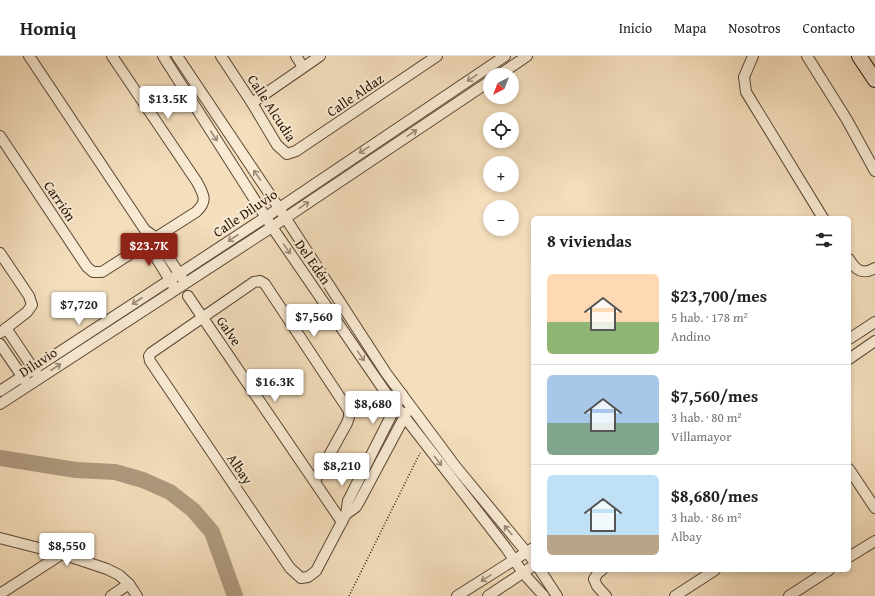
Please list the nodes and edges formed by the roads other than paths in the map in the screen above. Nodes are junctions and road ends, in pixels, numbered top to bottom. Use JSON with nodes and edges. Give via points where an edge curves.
{"nodes":[{"id":1,"x":29,"y":56,"type":"edge"},
{"id":2,"x":112,"y":56,"type":"edge"},
{"id":3,"x":163,"y":56,"type":"edge"},
{"id":4,"x":177,"y":56,"type":"edge"},
{"id":5,"x":221,"y":56,"type":"edge"},
{"id":6,"x":296,"y":56,"type":"edge"},
{"id":7,"x":320,"y":56,"type":"edge"},
{"id":8,"x":437,"y":56,"type":"edge"},
{"id":9,"x":504,"y":56,"type":"edge"},
{"id":10,"x":527,"y":56,"type":"edge"},
{"id":11,"x":753,"y":56,"type":"edge"},
{"id":12,"x":807,"y":56,"type":"edge"},
{"id":13,"x":859,"y":56,"type":"edge"},
{"id":14,"x":515,"y":60,"type":"edge"},
{"id":15,"x":303,"y":67,"type":"junction"},
{"id":16,"x":506,"y":68,"type":"edge"},
{"id":17,"x":875,"y":80,"type":"edge"},
{"id":18,"x":483,"y":86,"type":"edge"},
{"id":19,"x":252,"y":103,"type":"junction"},
{"id":20,"x":0,"y":136,"type":"edge"},
{"id":21,"x":287,"y":154,"type":"joint"},
{"id":22,"x":875,"y":171,"type":"edge"},
{"id":23,"x":279,"y":208,"type":"junction"},
{"id":24,"x":823,"y":216,"type":"edge"},
{"id":25,"x":266,"y":217,"type":"junction"},
{"id":26,"x":284,"y":217,"type":"junction"},
{"id":27,"x":272,"y":227,"type":"junction"},
{"id":28,"x":145,"y":230,"type":"junction"},
{"id":29,"x":155,"y":237,"type":"junction"},
{"id":30,"x":147,"y":244,"type":"junction"},
{"id":31,"x":0,"y":253,"type":"edge"},
{"id":32,"x":851,"y":262,"type":"edge"},
{"id":33,"x":875,"y":268,"type":"edge"},
{"id":34,"x":179,"y":273,"type":"junction"},
{"id":35,"x":169,"y":279,"type":"junction"},
{"id":36,"x":185,"y":282,"type":"junction"},
{"id":37,"x":175,"y":288,"type":"junction"},
{"id":38,"x":188,"y":296,"type":"dead end"},
{"id":39,"x":200,"y":319,"type":"junction"},
{"id":40,"x":875,"y":322,"type":"edge"},
{"id":41,"x":3,"y":330,"type":"edge"},
{"id":42,"x":851,"y":338,"type":"edge"},
{"id":43,"x":875,"y":342,"type":"edge"},
{"id":44,"x":0,"y":344,"type":"edge"},
{"id":45,"x":851,"y":358,"type":"edge"},
{"id":46,"x":34,"y":369,"type":"junction"},
{"id":47,"x":22,"y":377,"type":"junction"},
{"id":48,"x":40,"y":378,"type":"junction"},
{"id":49,"x":28,"y":385,"type":"junction"},
{"id":50,"x":0,"y":391,"type":"edge"},
{"id":51,"x":402,"y":394,"type":"junction"},
{"id":52,"x":0,"y":404,"type":"edge"},
{"id":53,"x":396,"y":406,"type":"junction"},
{"id":54,"x":410,"y":406,"type":"junction"},
{"id":55,"x":405,"y":418,"type":"junction"},
{"id":56,"x":315,"y":481,"type":"junction"},
{"id":57,"x":852,"y":481,"type":"edge"},
{"id":58,"x":875,"y":508,"type":"edge"},
{"id":59,"x":344,"y":518,"type":"junction"},
{"id":60,"x":0,"y":538,"type":"edge"},
{"id":61,"x":875,"y":541,"type":"edge"},
{"id":62,"x":531,"y":553,"type":"edge"},
{"id":63,"x":62,"y":554,"type":"junction"},
{"id":64,"x":851,"y":556,"type":"edge"},
{"id":65,"x":514,"y":560,"type":"junction"},
{"id":66,"x":531,"y":567,"type":"edge"},
{"id":67,"x":541,"y":572,"type":"edge"},
{"id":68,"x":599,"y":572,"type":"edge"},
{"id":69,"x":712,"y":572,"type":"edge"},
{"id":70,"x":826,"y":572,"type":"edge"},
{"id":71,"x":523,"y":573,"type":"junction"},
{"id":72,"x":129,"y":584,"type":"junction"},
{"id":73,"x":541,"y":593,"type":"edge"},
{"id":74,"x":555,"y":593,"type":"edge"},
{"id":75,"x":0,"y":594,"type":"edge"},
{"id":76,"x":111,"y":596,"type":"edge"},
{"id":77,"x":137,"y":596,"type":"edge"},
{"id":78,"x":457,"y":596,"type":"edge"},
{"id":79,"x":488,"y":596,"type":"edge"},
{"id":80,"x":606,"y":596,"type":"edge"},
{"id":81,"x":675,"y":596,"type":"edge"},
{"id":82,"x":789,"y":596,"type":"edge"}],
"edges":[{"from":1,"to":28,"type":"street"},
{"from":2,"to":29,"type":"street","via":[[204,196],[203,205],[196,212]]},
{"from":3,"to":25,"type":"street","name":"Del Edén","one_way":true},
{"from":23,"to":4,"type":"street","name":"Del Edén","one_way":true},
{"from":5,"to":19,"type":"street","name":"Calle Alcudia"},
{"from":6,"to":15,"type":"street"},
{"from":7,"to":15,"type":"street"},
{"from":8,"to":21,"type":"street","name":"Calle Aldaz","via":[[296,151]]},
{"from":9,"to":23,"type":"street","name":"Calle Diluvio","one_way":true},
{"from":10,"to":14,"type":"street"},
{"from":11,"to":24,"type":"street","via":[[744,77],[746,92]]},
{"from":12,"to":22,"type":"street","via":[[844,114]]},
{"from":13,"to":17,"type":"street"},
{"from":14,"to":16,"type":"street"},
{"from":15,"to":19,"type":"street"},
{"from":26,"to":18,"type":"street","name":"Diluvio","one_way":true},
{"from":19,"to":21,"type":"street","name":"Calle Alcudia","via":[[277,145]]},
{"from":20,"to":30,"type":"street","name":"Carrión","via":[[87,267],[93,272],[102,272]]},
{"from":23,"to":25,"type":"street","name":"Calle Diluvio"},
{"from":23,"to":26,"type":"street","name":"Del Edén"},
{"from":25,"to":27,"type":"street","name":"Del Edén"},
{"from":25,"to":34,"type":"street","name":"Calle Diluvio","one_way":true},
{"from":26,"to":27,"type":"street","name":"Diluvio"},
{"from":26,"to":51,"type":"street","name":"Del Edén"},
{"from":27,"to":36,"type":"street","name":"Diluvio"},
{"from":27,"to":53,"type":"street","name":"Del Edén","one_way":true},
{"from":28,"to":29,"type":"street"},
{"from":28,"to":30,"type":"street"},
{"from":29,"to":30,"type":"street"},
{"from":29,"to":34,"type":"street"},
{"from":30,"to":35,"type":"street"},
{"from":31,"to":41,"type":"street","via":[[32,305],[28,312]]},
{"from":32,"to":33,"type":"street","via":[[862,272]]},
{"from":34,"to":35,"type":"street","name":"Calle Diluvio"},
{"from":34,"to":36,"type":"street"},
{"from":35,"to":37,"type":"street"},
{"from":35,"to":46,"type":"street","name":"Calle Diluvio","one_way":true},
{"from":36,"to":37,"type":"street","name":"Diluvio"},
{"from":48,"to":37,"type":"street","name":"Diluvio","one_way":true},
{"from":38,"to":39,"type":"street","name":"Galve"},
{"from":39,"to":56,"type":"street","name":"Galve"},
{"from":39,"to":56,"type":"street","via":[[254,282],[260,281],[265,284],[349,411],[347,423]]},
{"from":39,"to":59,"type":"street","name":"Albay","via":[[151,353],[150,361],[290,568],[301,578],[311,576],[316,571]]},
{"from":40,"to":42,"type":"street"},
{"from":41,"to":46,"type":"street"},
{"from":43,"to":45,"type":"street"},
{"from":44,"to":47,"type":"street"},
{"from":46,"to":47,"type":"street","name":"Calle Diluvio"},
{"from":46,"to":48,"type":"street"},
{"from":47,"to":49,"type":"street"},
{"from":47,"to":50,"type":"street","name":"Calle Diluvio"},
{"from":48,"to":49,"type":"street","name":"Diluvio"},
{"from":49,"to":52,"type":"street","name":"Diluvio"},
{"from":51,"to":53,"type":"street","name":"Albay"},
{"from":51,"to":54,"type":"street","name":"Del Edén"},
{"from":53,"to":55,"type":"street","name":"Del Edén"},
{"from":53,"to":59,"type":"street","name":"Albay","via":[[348,501]]},
{"from":54,"to":55,"type":"street","name":"Albay"},
{"from":62,"to":54,"type":"street","name":"Del Edén","one_way":true,"via":[[456,467]]},
{"from":55,"to":59,"type":"street","name":"Albay","via":[[356,508]]},
{"from":55,"to":65,"type":"street","name":"Del Edén","one_way":true},
{"from":56,"to":59,"type":"street","name":"Galve"},
{"from":57,"to":58,"type":"street"},
{"from":60,"to":63,"type":"street"},
{"from":61,"to":64,"type":"street"},
{"from":62,"to":65,"type":"street"},
{"from":63,"to":72,"type":"street","via":[[119,575]]},
{"from":63,"to":75,"type":"street"},
{"from":65,"to":71,"type":"street","name":"Del Edén"},
{"from":65,"to":78,"type":"street","one_way":true},
{"from":66,"to":71,"type":"street"},
{"from":67,"to":74,"type":"street"},
{"from":68,"to":80,"type":"street","via":[[594,579],[596,586]]},
{"from":69,"to":81,"type":"street"},
{"from":70,"to":82,"type":"street"},
{"from":71,"to":73,"type":"street","name":"Del Edén"},
{"from":71,"to":79,"type":"street"},
{"from":72,"to":76,"type":"street"},
{"from":72,"to":77,"type":"street"}]}
